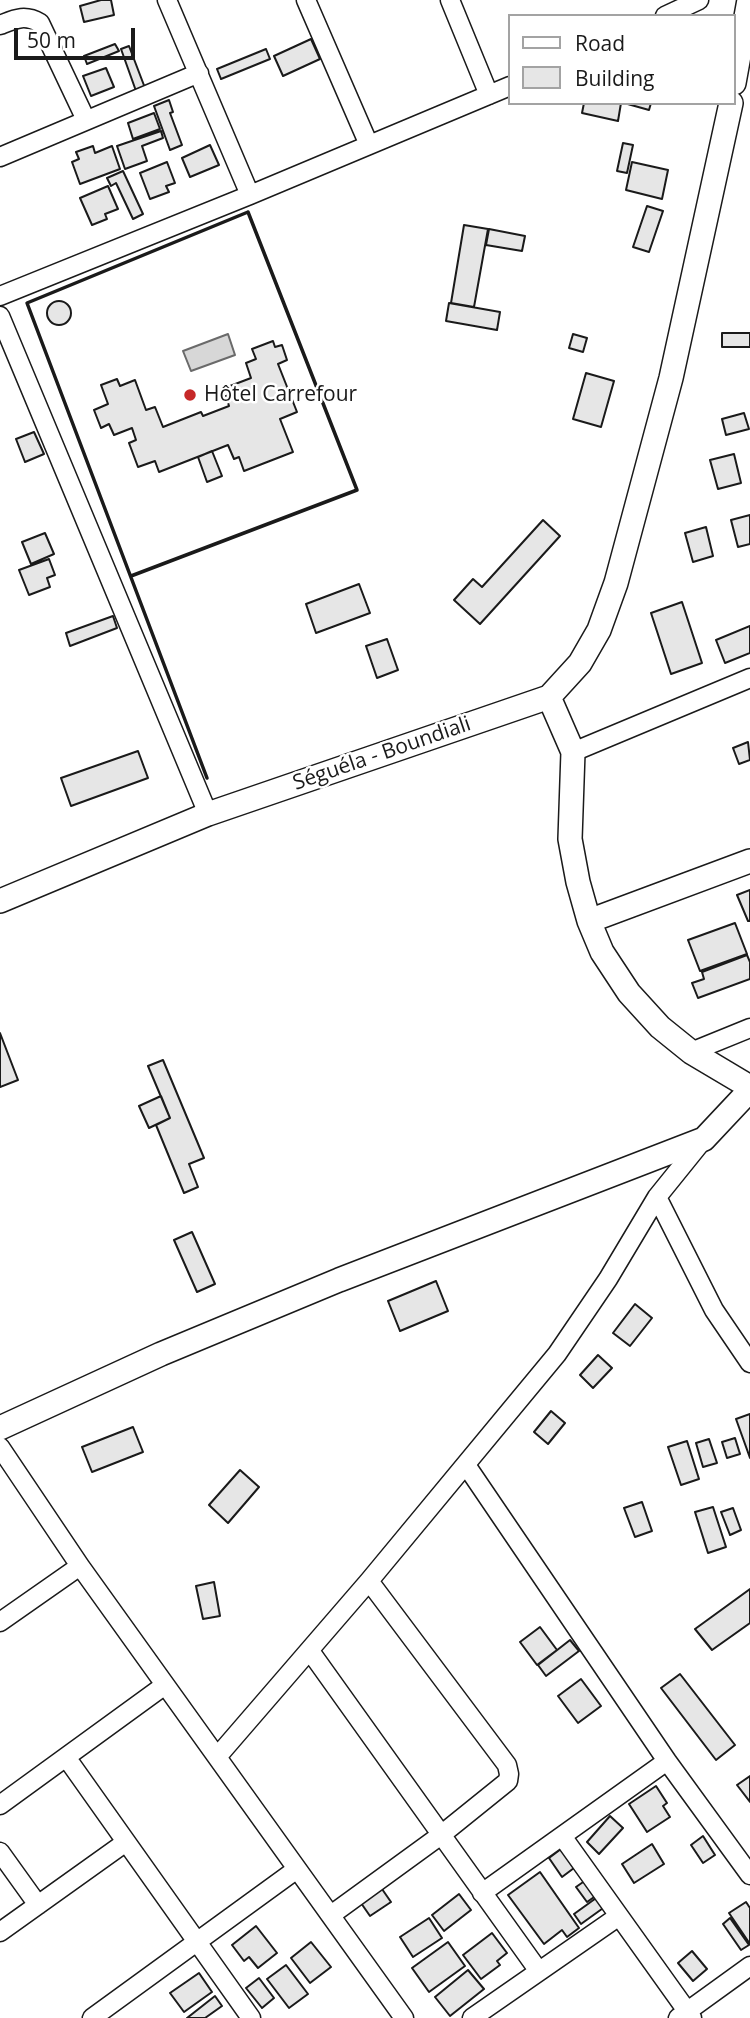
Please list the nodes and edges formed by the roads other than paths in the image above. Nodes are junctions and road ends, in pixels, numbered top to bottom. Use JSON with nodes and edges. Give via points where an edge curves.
{"nodes":[{"id":1,"x":167,"y":0,"type":"edge"},
{"id":2,"x":306,"y":0,"type":"edge"},
{"id":3,"x":450,"y":0,"type":"edge"},
{"id":4,"x":699,"y":0,"type":"edge"},
{"id":5,"x":749,"y":0,"type":"edge"},
{"id":6,"x":669,"y":14,"type":"edge"},
{"id":7,"x":0,"y":25,"type":"edge"},
{"id":8,"x":736,"y":72,"type":"edge"},
{"id":9,"x":199,"y":73,"type":"junction"},
{"id":10,"x":508,"y":87,"type":"edge"},
{"id":11,"x":489,"y":96,"type":"junction"},
{"id":12,"x":731,"y":105,"type":"edge"},
{"id":13,"x":86,"y":120,"type":"junction"},
{"id":14,"x":369,"y":145,"type":"junction"},
{"id":15,"x":0,"y":157,"type":"edge"},
{"id":16,"x":250,"y":195,"type":"junction"},
{"id":17,"x":0,"y":296,"type":"edge"},
{"id":18,"x":0,"y":316,"type":"edge"},
{"id":19,"x":750,"y":678,"type":"edge"},
{"id":20,"x":549,"y":696,"type":"junction"},
{"id":21,"x":573,"y":752,"type":"junction"},
{"id":22,"x":208,"y":814,"type":"junction"},
{"id":23,"x":750,"y":861,"type":"edge"},
{"id":24,"x":0,"y":901,"type":"edge"},
{"id":25,"x":589,"y":921,"type":"junction"},
{"id":26,"x":750,"y":1028,"type":"edge"},
{"id":27,"x":691,"y":1052,"type":"junction"},
{"id":28,"x":750,"y":1089,"type":"edge"},
{"id":29,"x":704,"y":1139,"type":"junction"},
{"id":30,"x":657,"y":1196,"type":"junction"},
{"id":31,"x":750,"y":1363,"type":"edge"},
{"id":32,"x":0,"y":1428,"type":"edge"},
{"id":33,"x":0,"y":1447,"type":"edge"},
{"id":34,"x":466,"y":1465,"type":"junction"},
{"id":35,"x":80,"y":1566,"type":"junction"},
{"id":36,"x":369,"y":1581,"type":"junction"},
{"id":37,"x":0,"y":1622,"type":"edge"},
{"id":38,"x":310,"y":1651,"type":"junction"},
{"id":39,"x":165,"y":1685,"type":"junction"},
{"id":40,"x":66,"y":1757,"type":"junction"},
{"id":41,"x":217,"y":1757,"type":"junction"},
{"id":42,"x":667,"y":1761,"type":"junction"},
{"id":43,"x":0,"y":1805,"type":"edge"},
{"id":44,"x":440,"y":1835,"type":"junction"},
{"id":45,"x":562,"y":1836,"type":"junction"},
{"id":46,"x":126,"y":1842,"type":"junction"},
{"id":47,"x":0,"y":1852,"type":"edge"},
{"id":48,"x":297,"y":1869,"type":"junction"},
{"id":49,"x":750,"y":1875,"type":"edge"},
{"id":50,"x":482,"y":1893,"type":"junction"},
{"id":51,"x":38,"y":1905,"type":"junction"},
{"id":52,"x":331,"y":1915,"type":"junction"},
{"id":53,"x":619,"y":1916,"type":"junction"},
{"id":54,"x":0,"y":1932,"type":"edge"},
{"id":55,"x":197,"y":1941,"type":"junction"},
{"id":56,"x":750,"y":1966,"type":"edge"},
{"id":57,"x":538,"y":1970,"type":"junction"},
{"id":58,"x":686,"y":2016,"type":"edge"},
{"id":59,"x":93,"y":2018,"type":"edge"},
{"id":60,"x":251,"y":2018,"type":"edge"},
{"id":61,"x":404,"y":2018,"type":"edge"},
{"id":62,"x":472,"y":2018,"type":"edge"}],
"edges":[{"from":1,"to":9,"type":"street"},
{"from":2,"to":14,"type":"street"},
{"from":3,"to":11,"type":"street"},
{"from":4,"to":6,"type":"street"},
{"from":5,"to":8,"type":"main road"},
{"from":7,"to":13,"type":"street","via":[[21,17],[40,23]]},
{"from":9,"to":13,"type":"street"},
{"from":9,"to":16,"type":"street"},
{"from":10,"to":11,"type":"street"},
{"from":11,"to":14,"type":"street"},
{"from":12,"to":20,"type":"main road","via":[[671,378],[616,583],[599,630],[580,663]]},
{"from":13,"to":15,"type":"street"},
{"from":14,"to":16,"type":"street"},
{"from":16,"to":17,"type":"street"},
{"from":18,"to":22,"type":"street"},
{"from":19,"to":21,"type":"street"},
{"from":20,"to":21,"type":"main road"},
{"from":20,"to":22,"type":"main road","name":"Séguéla - Boundiali"},
{"from":21,"to":25,"type":"main road","via":[[570,839]]},
{"from":22,"to":24,"type":"main road","name":"Séguéla - Boundiali"},
{"from":23,"to":25,"type":"main road"},
{"from":25,"to":27,"type":"main road","via":[[602,952],[629,993]]},
{"from":26,"to":27,"type":"street"},
{"from":27,"to":28,"type":"main road"},
{"from":28,"to":29,"type":"main road"},
{"from":29,"to":30,"type":"street"},
{"from":29,"to":32,"type":"main road","via":[[161,1353]]},
{"from":30,"to":31,"type":"street","via":[[714,1310]]},
{"from":30,"to":34,"type":"street","via":[[557,1354]]},
{"from":33,"to":35,"type":"street"},
{"from":34,"to":36,"type":"street"},
{"from":34,"to":42,"type":"street"},
{"from":35,"to":37,"type":"street"},
{"from":35,"to":39,"type":"street"},
{"from":36,"to":38,"type":"street"},
{"from":36,"to":44,"type":"street","via":[[507,1765],[508,1782]]},
{"from":38,"to":41,"type":"street"},
{"from":38,"to":44,"type":"street"},
{"from":39,"to":40,"type":"street"},
{"from":39,"to":41,"type":"street"},
{"from":40,"to":43,"type":"street"},
{"from":40,"to":46,"type":"street"},
{"from":41,"to":48,"type":"street"},
{"from":42,"to":45,"type":"street"},
{"from":42,"to":49,"type":"street"},
{"from":44,"to":50,"type":"street"},
{"from":44,"to":52,"type":"street"},
{"from":45,"to":50,"type":"street"},
{"from":45,"to":53,"type":"street"},
{"from":46,"to":51,"type":"street"},
{"from":46,"to":55,"type":"street"},
{"from":47,"to":51,"type":"street"},
{"from":48,"to":52,"type":"street"},
{"from":48,"to":55,"type":"street"},
{"from":50,"to":57,"type":"street"},
{"from":51,"to":54,"type":"street"},
{"from":52,"to":61,"type":"street"},
{"from":53,"to":57,"type":"street"},
{"from":53,"to":58,"type":"street"},
{"from":55,"to":59,"type":"street"},
{"from":55,"to":60,"type":"street"},
{"from":56,"to":58,"type":"street"},
{"from":57,"to":62,"type":"street"}]}
